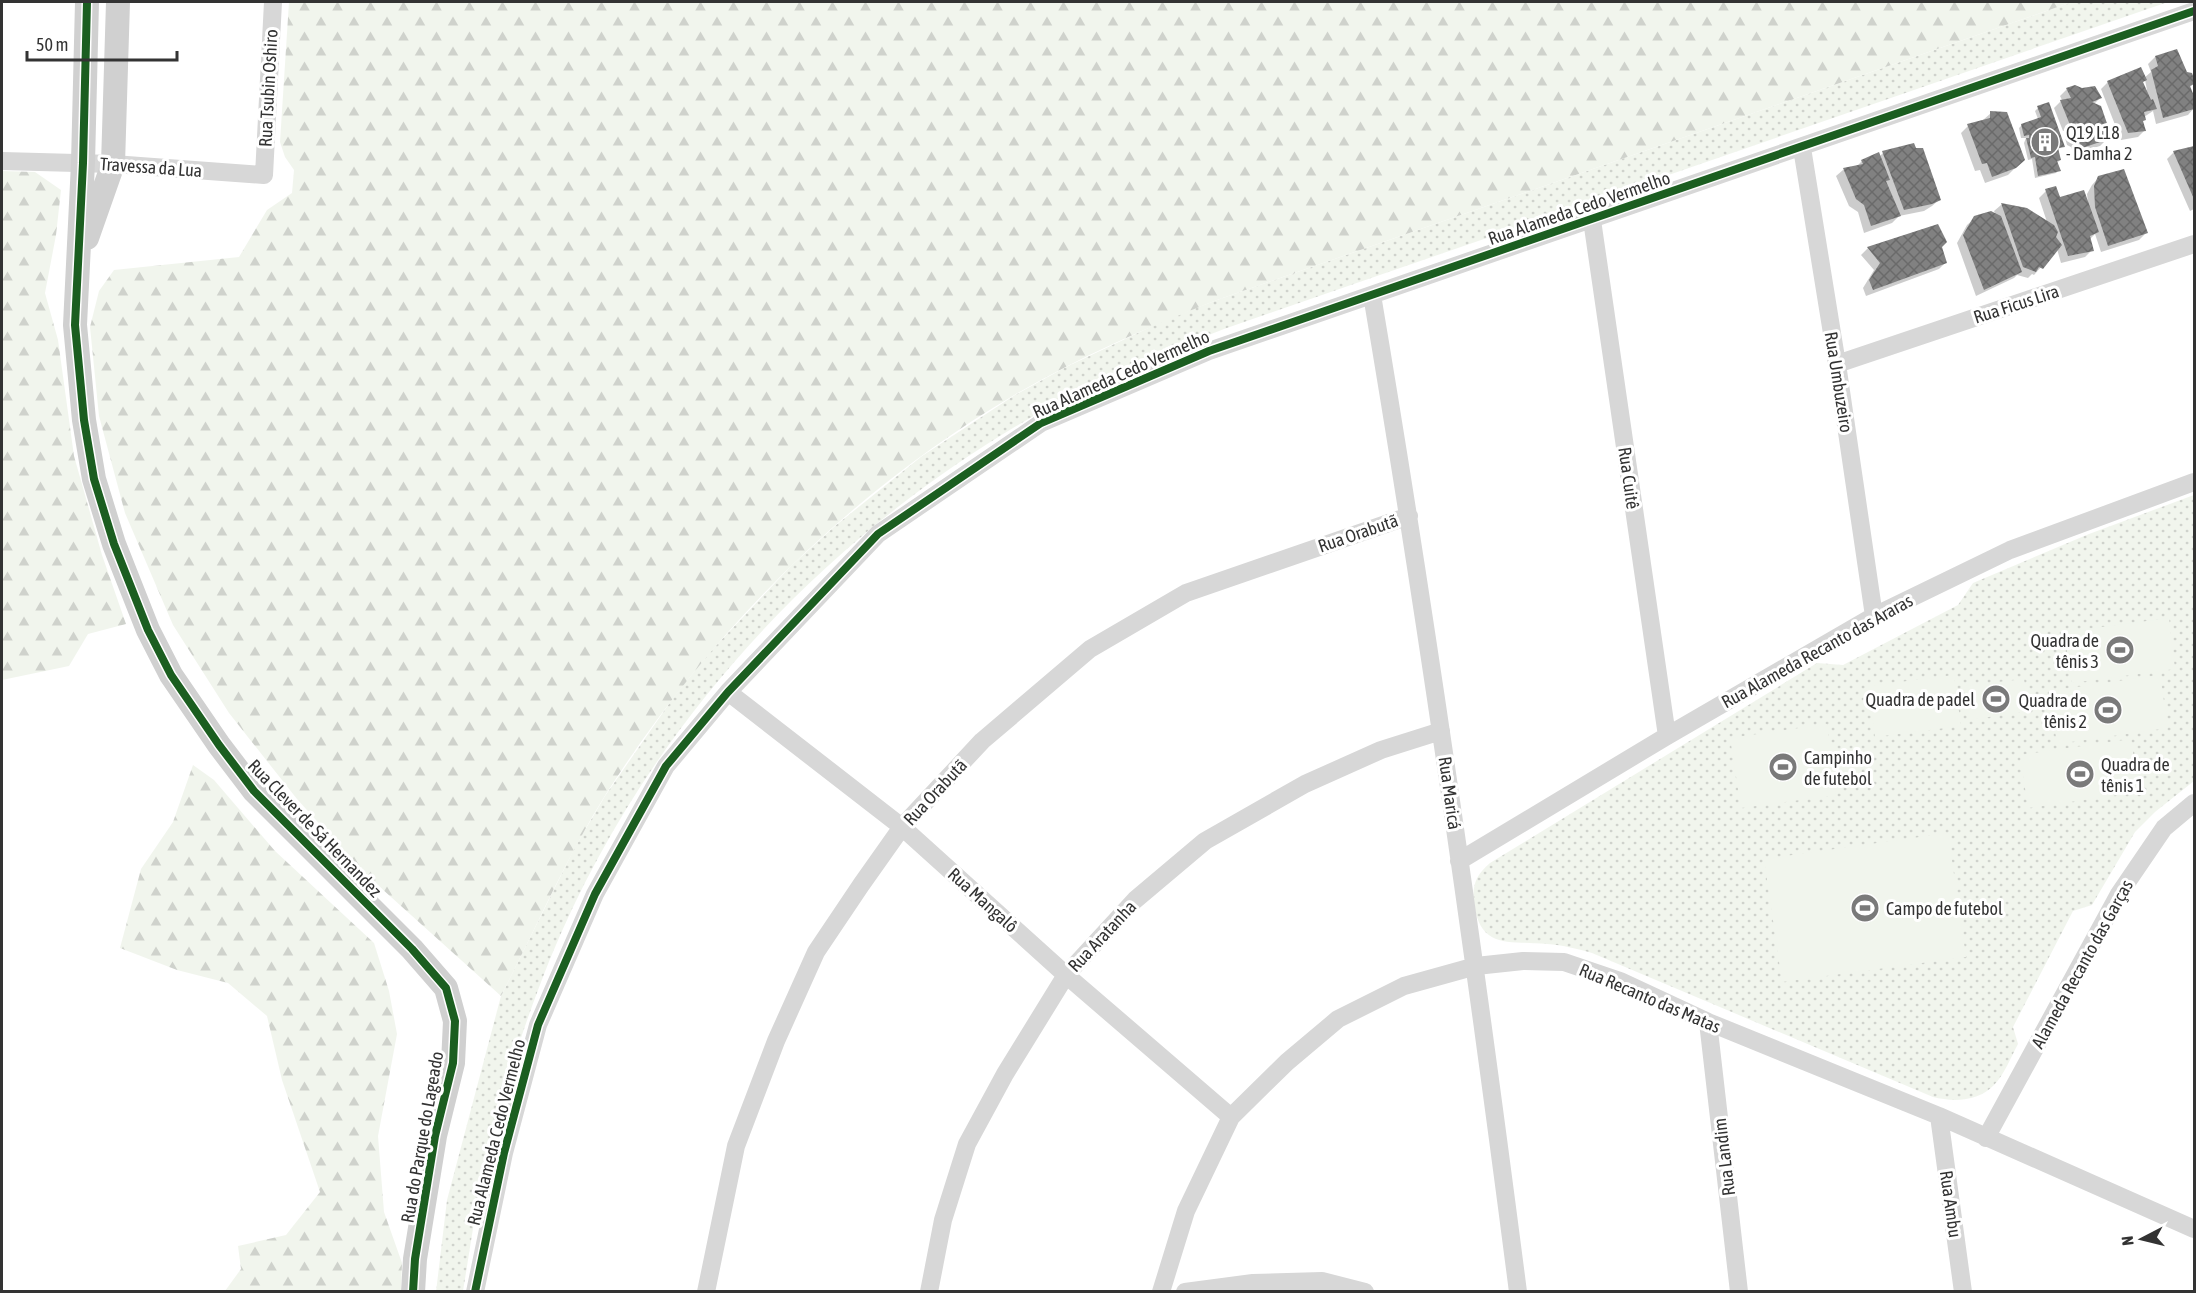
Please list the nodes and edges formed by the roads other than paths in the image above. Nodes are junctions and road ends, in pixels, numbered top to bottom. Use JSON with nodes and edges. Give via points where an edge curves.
{"nodes":[{"id":1,"x":87,"y":2,"type":"edge"},
{"id":2,"x":118,"y":2,"type":"edge"},
{"id":3,"x":273,"y":2,"type":"edge"},
{"id":4,"x":2194,"y":11,"type":"edge"},
{"id":5,"x":1802,"y":148,"type":"junction"},
{"id":6,"x":2,"y":161,"type":"edge"},
{"id":7,"x":83,"y":163,"type":"junction"},
{"id":8,"x":113,"y":164,"type":"junction"},
{"id":9,"x":264,"y":175,"type":"joint"},
{"id":10,"x":1592,"y":220,"type":"junction"},
{"id":11,"x":2194,"y":244,"type":"edge"},
{"id":12,"x":78,"y":264,"type":"junction"},
{"id":13,"x":1372,"y":295,"type":"junction"},
{"id":14,"x":1837,"y":364,"type":"junction"},
{"id":15,"x":2194,"y":482,"type":"edge"},
{"id":16,"x":1409,"y":516,"type":"junction"},
{"id":17,"x":1874,"y":616,"type":"junction"},
{"id":18,"x":728,"y":692,"type":"junction"},
{"id":19,"x":1441,"y":731,"type":"junction"},
{"id":20,"x":1667,"y":736,"type":"junction"},
{"id":21,"x":2194,"y":803,"type":"edge"},
{"id":22,"x":902,"y":828,"type":"junction"},
{"id":23,"x":1459,"y":861,"type":"junction"},
{"id":24,"x":1476,"y":966,"type":"junction"},
{"id":25,"x":1066,"y":975,"type":"junction"},
{"id":26,"x":446,"y":988,"type":"joint"},
{"id":27,"x":1708,"y":1022,"type":"junction"},
{"id":28,"x":1939,"y":1116,"type":"junction"},
{"id":29,"x":1231,"y":1117,"type":"junction"},
{"id":30,"x":1986,"y":1138,"type":"junction"},
{"id":31,"x":2194,"y":1229,"type":"edge"},
{"id":32,"x":413,"y":1292,"type":"edge"},
{"id":33,"x":475,"y":1292,"type":"edge"},
{"id":34,"x":706,"y":1292,"type":"edge"},
{"id":35,"x":929,"y":1292,"type":"edge"},
{"id":36,"x":1161,"y":1292,"type":"edge"},
{"id":37,"x":1185,"y":1292,"type":"edge"},
{"id":38,"x":1365,"y":1292,"type":"edge"},
{"id":39,"x":1518,"y":1292,"type":"edge"},
{"id":40,"x":1739,"y":1292,"type":"edge"},
{"id":41,"x":1963,"y":1292,"type":"edge"}],
"edges":[{"from":1,"to":7,"type":"street","name":"Rua Clever de Sá Hernandez"},
{"from":2,"to":8,"type":"street"},
{"from":3,"to":9,"type":"street","name":"Rua Tsubin Oshiro"},
{"from":4,"to":5,"type":"street","name":"Rua Alameda Cedo Vermelho"},
{"from":5,"to":10,"type":"street","name":"Rua Alameda Cedo Vermelho"},
{"from":5,"to":14,"type":"street","name":"Rua Umbuzeiro"},
{"from":6,"to":7,"type":"street","name":"Travessa da Lua"},
{"from":7,"to":8,"type":"street","name":"Travessa da Lua"},
{"from":7,"to":12,"type":"street","name":"Rua Clever de Sá Hernandez"},
{"from":8,"to":9,"type":"street","name":"Travessa da Lua"},
{"from":8,"to":12,"type":"street"},
{"from":10,"to":13,"type":"street","name":"Rua Alameda Cedo Vermelho"},
{"from":10,"to":20,"type":"street","name":"Rua Cuitê"},
{"from":11,"to":14,"type":"street","name":"Rua Ficus Lira"},
{"from":12,"to":26,"type":"street","name":"Rua Clever de Sá Hernandez","via":[[78,370],[94,479],[114,544],[148,630],[171,675],[254,791]]},
{"from":13,"to":16,"type":"street","name":"Rua Maricá"},
{"from":13,"to":18,"type":"street","name":"Rua Alameda Cedo Vermelho","via":[[1209,351],[1041,423],[878,534]]},
{"from":14,"to":17,"type":"street","name":"Rua Umbuzeiro"},
{"from":15,"to":17,"type":"street","name":"Rua Alameda Recanto das Araras","via":[[2010,550]]},
{"from":16,"to":19,"type":"street","name":"Rua Maricá"},
{"from":16,"to":22,"type":"street","name":"Rua Orabutã","via":[[1186,593],[1090,650],[982,741]]},
{"from":17,"to":20,"type":"street","name":"Rua Alameda Recanto das Araras"},
{"from":18,"to":22,"type":"street","name":"Rua Mangalô"},
{"from":18,"to":33,"type":"street","name":"Rua Alameda Cedo Vermelho","via":[[666,766],[595,894],[538,1025],[504,1153]]},
{"from":19,"to":23,"type":"street","name":"Rua Maricá"},
{"from":19,"to":25,"type":"street","name":"Rua Aratanha","via":[[1381,750],[1305,784],[1205,841],[1135,900]]},
{"from":20,"to":23,"type":"street","name":"Rua Alameda Recanto das Araras"},
{"from":21,"to":30,"type":"street","name":"Alameda Recanto das Garças","via":[[2164,828],[2119,894]]},
{"from":22,"to":25,"type":"street","name":"Rua Mangalô"},
{"from":22,"to":34,"type":"street","name":"Rua Orabutã","via":[[816,952],[776,1041],[736,1146]]},
{"from":23,"to":24,"type":"street","name":"Rua Maricá"},
{"from":24,"to":27,"type":"street","name":"Rua Recanto das Matas","via":[[1564,962],[1620,981]]},
{"from":24,"to":29,"type":"street","name":"Rua Recanto das Matas","via":[[1404,986],[1338,1019]]},
{"from":24,"to":39,"type":"street","name":"Rua Maricá"},
{"from":25,"to":29,"type":"street","name":"Rua Mangalô"},
{"from":25,"to":35,"type":"street","name":"Rua Aratanha","via":[[967,1144],[943,1220]]},
{"from":26,"to":32,"type":"street","name":"Rua do Parque do Lageado","via":[[454,1021],[453,1063],[435,1136]]},
{"from":27,"to":28,"type":"street","name":"Rua Recanto das Matas"},
{"from":27,"to":40,"type":"street","name":"Rua Landim"},
{"from":28,"to":30,"type":"street","name":"Rua Recanto das Matas"},
{"from":28,"to":41,"type":"street","name":"Rua Ambu"},
{"from":29,"to":36,"type":"street","name":"Rua Recanto das Matas","via":[[1186,1211]]},
{"from":30,"to":31,"type":"street","name":"Rua Recanto das Matas"},
{"from":37,"to":38,"type":"street","via":[[1253,1283],[1322,1281]]}]}
